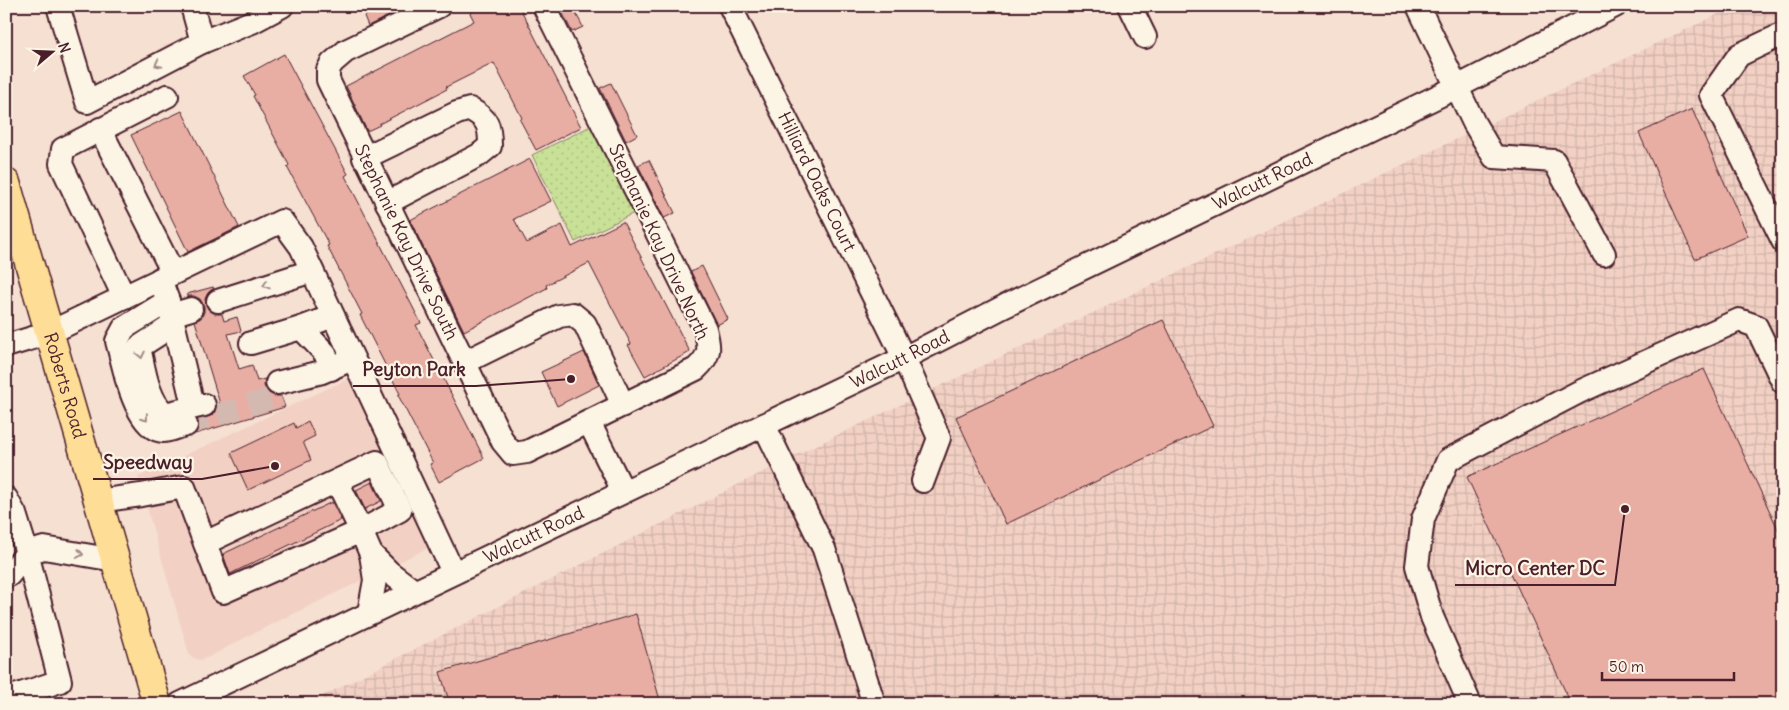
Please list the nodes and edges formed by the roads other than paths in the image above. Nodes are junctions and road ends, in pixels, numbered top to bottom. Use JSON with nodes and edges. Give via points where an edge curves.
{"nodes":[{"id":1,"x":58,"y":6,"type":"edge"},
{"id":2,"x":192,"y":6,"type":"edge"},
{"id":3,"x":282,"y":6,"type":"edge"},
{"id":4,"x":439,"y":6,"type":"edge"},
{"id":5,"x":544,"y":6,"type":"edge"},
{"id":6,"x":730,"y":6,"type":"edge"},
{"id":7,"x":1130,"y":6,"type":"edge"},
{"id":8,"x":1418,"y":6,"type":"edge"},
{"id":9,"x":1615,"y":6,"type":"edge"},
{"id":10,"x":1783,"y":34,"type":"edge"},
{"id":11,"x":1145,"y":37,"type":"dead end"},
{"id":12,"x":202,"y":42,"type":"junction"},
{"id":13,"x":1457,"y":87,"type":"junction"},
{"id":14,"x":167,"y":96,"type":"dead end"},
{"id":15,"x":100,"y":129,"type":"junction"},
{"id":16,"x":364,"y":158,"type":"junction"},
{"id":17,"x":6,"y":183,"type":"edge"},
{"id":18,"x":387,"y":202,"type":"junction"},
{"id":19,"x":1783,"y":241,"type":"edge"},
{"id":20,"x":1604,"y":254,"type":"dead end"},
{"id":21,"x":312,"y":271,"type":"junction"},
{"id":22,"x":167,"y":276,"type":"junction"},
{"id":23,"x":124,"y":297,"type":"junction"},
{"id":24,"x":218,"y":301,"type":"dead end"},
{"id":25,"x":176,"y":312,"type":"junction"},
{"id":26,"x":334,"y":316,"type":"junction"},
{"id":27,"x":301,"y":328,"type":"junction"},
{"id":28,"x":49,"y":333,"type":"junction"},
{"id":29,"x":251,"y":343,"type":"dead end"},
{"id":30,"x":6,"y":346,"type":"edge"},
{"id":31,"x":904,"y":358,"type":"junction"},
{"id":32,"x":354,"y":359,"type":"junction"},
{"id":33,"x":465,"y":362,"type":"junction"},
{"id":34,"x":326,"y":370,"type":"junction"},
{"id":35,"x":1783,"y":382,"type":"edge"},
{"id":36,"x":279,"y":389,"type":"tunnel mouth"},
{"id":37,"x":623,"y":405,"type":"junction"},
{"id":38,"x":589,"y":422,"type":"junction"},
{"id":39,"x":186,"y":425,"type":"tunnel mouth"},
{"id":40,"x":764,"y":425,"type":"junction"},
{"id":41,"x":337,"y":481,"type":"junction"},
{"id":42,"x":923,"y":481,"type":"dead end"},
{"id":43,"x":623,"y":491,"type":"junction"},
{"id":44,"x":6,"y":498,"type":"edge"},
{"id":45,"x":98,"y":501,"type":"junction"},
{"id":46,"x":361,"y":531,"type":"junction"},
{"id":47,"x":205,"y":543,"type":"junction"},
{"id":48,"x":26,"y":552,"type":"edge"},
{"id":49,"x":371,"y":554,"type":"junction"},
{"id":50,"x":115,"y":560,"type":"junction"},
{"id":51,"x":453,"y":572,"type":"junction"},
{"id":52,"x":6,"y":576,"type":"edge"},
{"id":53,"x":414,"y":590,"type":"junction"},
{"id":54,"x":369,"y":613,"type":"junction"},
{"id":55,"x":6,"y":699,"type":"edge"},
{"id":56,"x":157,"y":704,"type":"edge"},
{"id":57,"x":180,"y":704,"type":"edge"},
{"id":58,"x":874,"y":704,"type":"edge"},
{"id":59,"x":1470,"y":704,"type":"edge"}],
"edges":[{"from":12,"to":1,"type":"street","one_way":true,"via":[[87,102]]},
{"from":2,"to":12,"type":"street"},
{"from":3,"to":12,"type":"street"},
{"from":4,"to":16,"type":"street","name":"Stephanie Kay Drive South","via":[[346,51],[332,62],[328,70],[328,80]]},
{"from":5,"to":37,"type":"street","name":"Stephanie Kay Drive North","via":[[709,344],[707,359],[696,369]]},
{"from":6,"to":31,"type":"street","name":"Hilliard Oaks Court"},
{"from":7,"to":11,"type":"street"},
{"from":8,"to":13,"type":"street"},
{"from":9,"to":13,"type":"street","name":"Walcutt Road"},
{"from":10,"to":19,"type":"street","via":[[1739,55],[1710,95]]},
{"from":13,"to":20,"type":"street","via":[[1494,157],[1554,161]]},
{"from":13,"to":31,"type":"street","name":"Walcutt Road"},
{"from":14,"to":15,"type":"street"},
{"from":15,"to":22,"type":"street"},
{"from":15,"to":23,"type":"street","via":[[62,149],[61,164]]},
{"from":16,"to":18,"type":"street","name":"Stephanie Kay Drive South"},
{"from":16,"to":18,"type":"street","via":[[470,108],[488,124],[490,146],[479,155]]},
{"from":17,"to":28,"type":"main road","name":"Roberts Road"},
{"from":18,"to":33,"type":"street","name":"Stephanie Kay Drive South"},
{"from":21,"to":22,"type":"street","via":[[301,247],[282,221]]},
{"from":21,"to":24,"type":"street","one_way":true},
{"from":21,"to":26,"type":"street"},
{"from":22,"to":23,"type":"street"},
{"from":22,"to":25,"type":"street"},
{"from":23,"to":28,"type":"street"},
{"from":25,"to":25,"type":"street","one_way":true,"via":[[139,346],[147,384],[159,409],[165,414],[206,402]]},
{"from":25,"to":39,"type":"street","one_way":true,"via":[[124,328],[117,342],[136,406],[152,427],[162,431]]},
{"from":26,"to":27,"type":"street"},
{"from":26,"to":32,"type":"street"},
{"from":27,"to":29,"type":"street"},
{"from":27,"to":34,"type":"street","via":[[325,353]]},
{"from":28,"to":30,"type":"street"},
{"from":28,"to":45,"type":"main road","name":"Roberts Road"},
{"from":31,"to":40,"type":"street","name":"Walcutt Road"},
{"from":31,"to":42,"type":"street","name":"Hilliard Oaks Court","via":[[939,438]]},
{"from":32,"to":34,"type":"street"},
{"from":32,"to":51,"type":"street"},
{"from":33,"to":37,"type":"street","via":[[559,316],[573,314],[585,324]]},
{"from":33,"to":38,"type":"street","name":"Stephanie Kay Drive South","via":[[503,442],[513,454],[527,452]]},
{"from":34,"to":36,"type":"street"},
{"from":35,"to":59,"type":"street","via":[[1756,326],[1739,320],[1579,392],[1448,460],[1423,519],[1418,566],[1432,617]]},
{"from":37,"to":38,"type":"street","name":"Stephanie Kay Drive North"},
{"from":38,"to":43,"type":"street"},
{"from":40,"to":43,"type":"street","name":"Walcutt Road"},
{"from":40,"to":58,"type":"street","via":[[824,549]]},
{"from":41,"to":46,"type":"street"},
{"from":41,"to":46,"type":"street","via":[[377,462],[389,486],[400,510]]},
{"from":41,"to":47,"type":"street"},
{"from":43,"to":51,"type":"street","name":"Walcutt Road"},
{"from":44,"to":48,"type":"street","via":[[15,514]]},
{"from":45,"to":47,"type":"street","via":[[184,487]]},
{"from":45,"to":50,"type":"main road","name":"Roberts Road"},
{"from":46,"to":47,"type":"street","via":[[223,592]]},
{"from":46,"to":49,"type":"street"},
{"from":48,"to":50,"type":"street","one_way":true},
{"from":48,"to":52,"type":"street"},
{"from":48,"to":55,"type":"street","via":[[60,681]]},
{"from":49,"to":53,"type":"street"},
{"from":49,"to":54,"type":"street","via":[[375,580]]},
{"from":50,"to":56,"type":"main road","name":"Roberts Road"},
{"from":51,"to":53,"type":"street","name":"Walcutt Road"},
{"from":53,"to":54,"type":"street","name":"Walcutt Road"},
{"from":54,"to":57,"type":"street","name":"Walcutt Road"}]}
